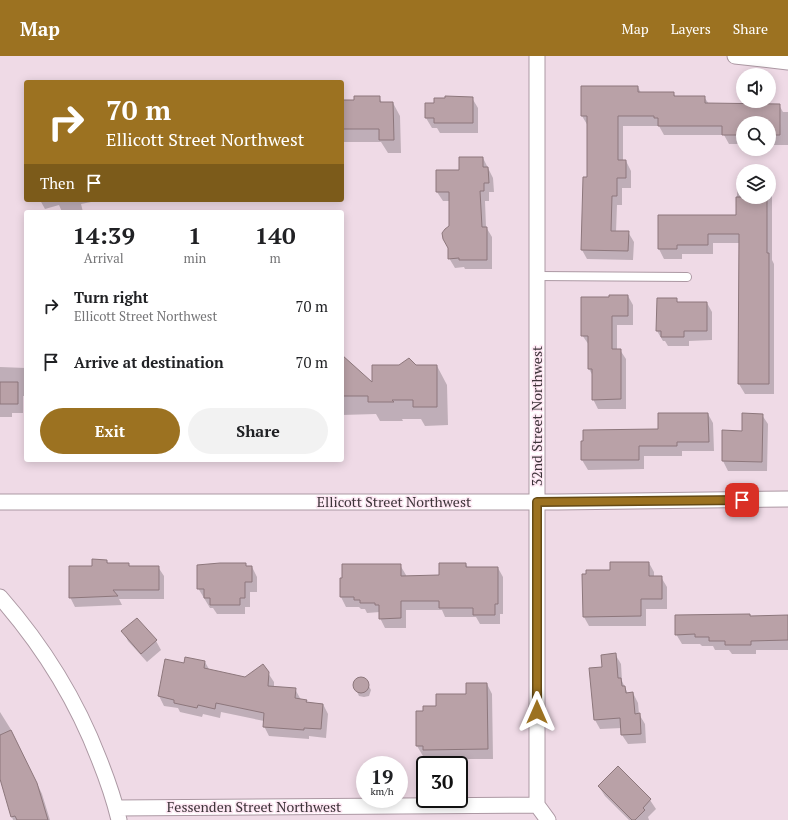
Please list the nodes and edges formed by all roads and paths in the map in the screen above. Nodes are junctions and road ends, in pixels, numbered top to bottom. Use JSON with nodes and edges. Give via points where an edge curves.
{"nodes":[{"id":1,"x":537,"y":56,"type":"edge"},
{"id":2,"x":735,"y":56,"type":"edge"},
{"id":3,"x":788,"y":62,"type":"edge"},
{"id":4,"x":537,"y":276,"type":"junction"},
{"id":5,"x":687,"y":277,"type":"dead end"},
{"id":6,"x":788,"y":499,"type":"edge"},
{"id":7,"x":0,"y":502,"type":"edge"},
{"id":8,"x":537,"y":502,"type":"junction"},
{"id":9,"x":0,"y":598,"type":"edge"},
{"id":10,"x":537,"y":805,"type":"junction"},
{"id":11,"x":117,"y":814,"type":"edge"},
{"id":12,"x":548,"y":820,"type":"edge"}],
"edges":[{"from":1,"to":4,"type":"street","name":"32nd Street Northwest"},
{"from":2,"to":3,"type":"street"},
{"from":4,"to":5,"type":"lane"},
{"from":4,"to":8,"type":"street","name":"32nd Street Northwest"},
{"from":6,"to":8,"type":"street","name":"Ellicott Street Northwest"},
{"from":7,"to":8,"type":"street","name":"Ellicott Street Northwest"},
{"from":8,"to":10,"type":"street","name":"32nd Street Northwest"},
{"from":9,"to":11,"type":"street","via":[[34,638],[68,691],[89,734]]},
{"from":10,"to":11,"type":"street","name":"Fessenden Street Northwest"},
{"from":10,"to":12,"type":"street"}]}
